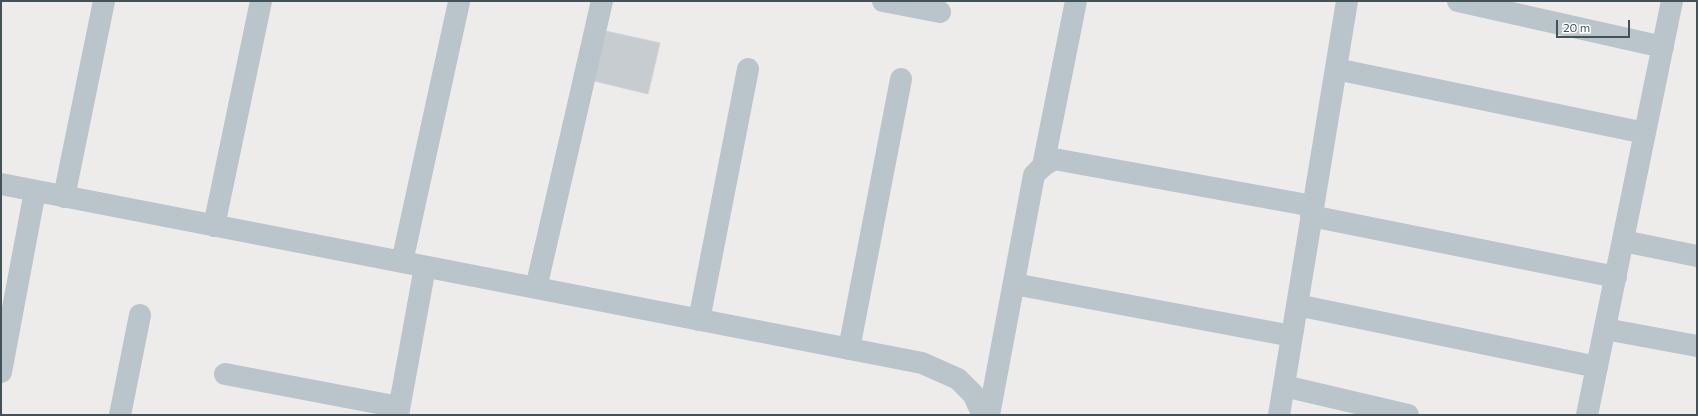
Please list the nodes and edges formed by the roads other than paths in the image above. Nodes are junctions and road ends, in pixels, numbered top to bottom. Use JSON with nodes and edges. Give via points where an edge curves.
{"nodes":[{"id":1,"x":104,"y":1,"type":"edge"},
{"id":2,"x":261,"y":1,"type":"edge"},
{"id":3,"x":602,"y":1,"type":"edge"},
{"id":4,"x":883,"y":1,"type":"edge"},
{"id":5,"x":1076,"y":1,"type":"edge"},
{"id":6,"x":1347,"y":1,"type":"edge"},
{"id":7,"x":1458,"y":1,"type":"edge"},
{"id":8,"x":1672,"y":1,"type":"edge"},
{"id":9,"x":458,"y":2,"type":"dead end"},
{"id":10,"x":940,"y":12,"type":"dead end"},
{"id":11,"x":1663,"y":47,"type":"junction"},
{"id":12,"x":748,"y":69,"type":"dead end"},
{"id":13,"x":1336,"y":69,"type":"junction"},
{"id":14,"x":901,"y":79,"type":"dead end"},
{"id":15,"x":1645,"y":132,"type":"junction"},
{"id":16,"x":1043,"y":166,"type":"junction"},
{"id":17,"x":1,"y":184,"type":"edge"},
{"id":18,"x":35,"y":191,"type":"junction"},
{"id":19,"x":64,"y":197,"type":"junction"},
{"id":20,"x":1312,"y":211,"type":"junction"},
{"id":21,"x":214,"y":226,"type":"junction"},
{"id":22,"x":1623,"y":241,"type":"junction"},
{"id":23,"x":1697,"y":256,"type":"edge"},
{"id":24,"x":402,"y":262,"type":"junction"},
{"id":25,"x":425,"y":267,"type":"junction"},
{"id":26,"x":1616,"y":277,"type":"junction"},
{"id":27,"x":1014,"y":284,"type":"junction"},
{"id":28,"x":536,"y":288,"type":"junction"},
{"id":29,"x":1296,"y":306,"type":"junction"},
{"id":30,"x":140,"y":315,"type":"dead end"},
{"id":31,"x":699,"y":320,"type":"junction"},
{"id":32,"x":1605,"y":329,"type":"junction"},
{"id":33,"x":1292,"y":336,"type":"junction"},
{"id":34,"x":4,"y":345,"type":"edge"},
{"id":35,"x":1697,"y":346,"type":"edge"},
{"id":36,"x":849,"y":349,"type":"junction"},
{"id":37,"x":1597,"y":367,"type":"junction"},
{"id":38,"x":1,"y":372,"type":"edge"},
{"id":39,"x":225,"y":374,"type":"dead end"},
{"id":40,"x":1284,"y":386,"type":"junction"},
{"id":41,"x":398,"y":411,"type":"edge"},
{"id":42,"x":120,"y":415,"type":"edge"},
{"id":43,"x":983,"y":415,"type":"edge"},
{"id":44,"x":989,"y":415,"type":"edge"},
{"id":45,"x":1279,"y":415,"type":"edge"},
{"id":46,"x":1408,"y":415,"type":"edge"},
{"id":47,"x":1587,"y":415,"type":"edge"}],
"edges":[{"from":1,"to":19,"type":"street"},
{"from":2,"to":21,"type":"street"},
{"from":3,"to":28,"type":"street"},
{"from":4,"to":10,"type":"street"},
{"from":5,"to":16,"type":"street"},
{"from":6,"to":13,"type":"street"},
{"from":7,"to":11,"type":"street"},
{"from":8,"to":11,"type":"street"},
{"from":9,"to":24,"type":"street"},
{"from":11,"to":15,"type":"street"},
{"from":12,"to":31,"type":"street"},
{"from":13,"to":15,"type":"street"},
{"from":13,"to":20,"type":"street"},
{"from":14,"to":36,"type":"street"},
{"from":15,"to":22,"type":"street"},
{"from":16,"to":20,"type":"street","via":[[1054,159]]},
{"from":16,"to":27,"type":"street","via":[[1034,175]]},
{"from":17,"to":18,"type":"street"},
{"from":18,"to":19,"type":"street"},
{"from":18,"to":34,"type":"street"},
{"from":19,"to":21,"type":"street"},
{"from":20,"to":26,"type":"street"},
{"from":20,"to":29,"type":"street"},
{"from":21,"to":24,"type":"street"},
{"from":22,"to":23,"type":"street"},
{"from":22,"to":26,"type":"street"},
{"from":24,"to":25,"type":"street"},
{"from":25,"to":28,"type":"street"},
{"from":25,"to":41,"type":"street"},
{"from":26,"to":32,"type":"street"},
{"from":27,"to":33,"type":"street"},
{"from":27,"to":44,"type":"street"},
{"from":28,"to":31,"type":"street"},
{"from":29,"to":33,"type":"street"},
{"from":29,"to":37,"type":"street"},
{"from":30,"to":42,"type":"street"},
{"from":31,"to":36,"type":"street"},
{"from":32,"to":35,"type":"street"},
{"from":32,"to":37,"type":"street"},
{"from":33,"to":40,"type":"street"},
{"from":34,"to":38,"type":"street"},
{"from":36,"to":43,"type":"street","via":[[922,363],[958,379],[973,394]]},
{"from":37,"to":47,"type":"street"},
{"from":39,"to":41,"type":"street"},
{"from":40,"to":45,"type":"street"},
{"from":40,"to":46,"type":"street"}]}
